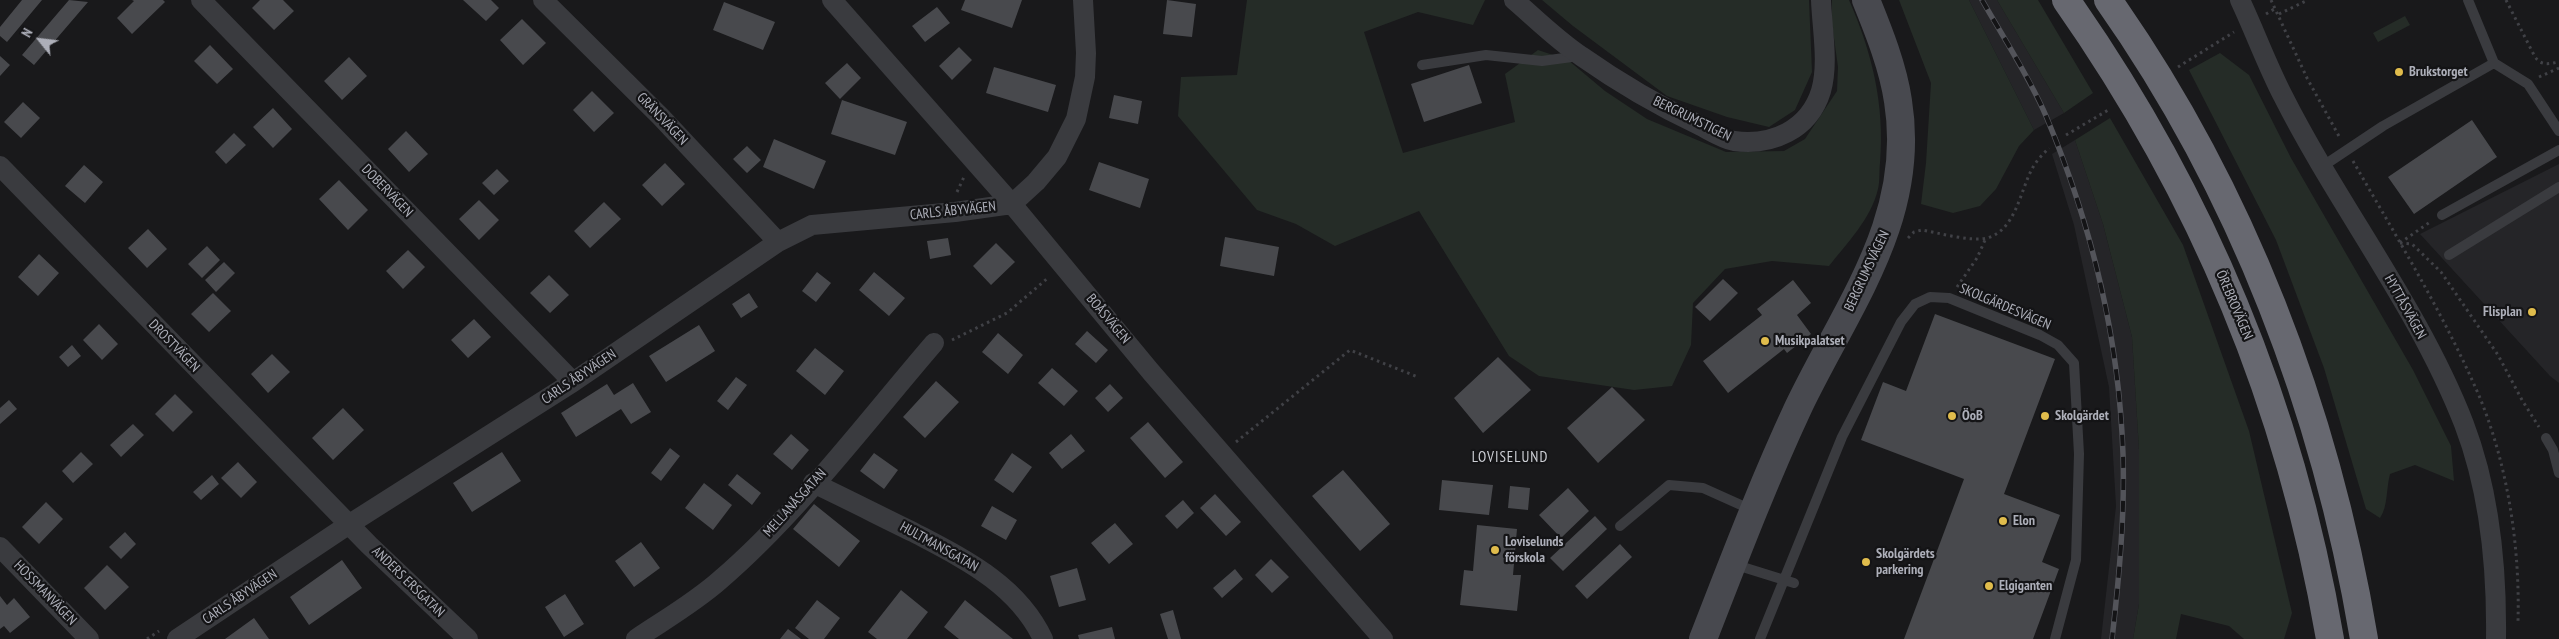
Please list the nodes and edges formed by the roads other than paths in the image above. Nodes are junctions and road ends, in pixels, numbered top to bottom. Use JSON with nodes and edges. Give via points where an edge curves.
{"nodes":[{"id":1,"x":201,"y":0,"type":"edge"},
{"id":2,"x":543,"y":0,"type":"edge"},
{"id":3,"x":832,"y":0,"type":"edge"},
{"id":4,"x":1083,"y":0,"type":"edge"},
{"id":5,"x":1514,"y":0,"type":"edge"},
{"id":6,"x":1821,"y":0,"type":"edge"},
{"id":7,"x":1866,"y":0,"type":"edge"},
{"id":8,"x":2066,"y":0,"type":"edge"},
{"id":9,"x":2108,"y":0,"type":"edge"},
{"id":10,"x":2240,"y":0,"type":"edge"},
{"id":11,"x":2468,"y":0,"type":"edge"},
{"id":12,"x":1580,"y":56,"type":"junction"},
{"id":13,"x":2494,"y":63,"type":"junction"},
{"id":14,"x":1422,"y":65,"type":"dead end"},
{"id":15,"x":2559,"y":131,"type":"edge"},
{"id":16,"x":2559,"y":150,"type":"edge"},
{"id":17,"x":0,"y":166,"type":"edge"},
{"id":18,"x":2323,"y":166,"type":"junction"},
{"id":19,"x":2559,"y":187,"type":"edge"},
{"id":20,"x":1012,"y":204,"type":"junction"},
{"id":21,"x":2442,"y":215,"type":"road end"},
{"id":22,"x":778,"y":242,"type":"junction"},
{"id":23,"x":2449,"y":255,"type":"dead end"},
{"id":24,"x":934,"y":343,"type":"road end"},
{"id":25,"x":573,"y":382,"type":"junction"},
{"id":26,"x":2546,"y":438,"type":"road end"},
{"id":27,"x":2559,"y":473,"type":"edge"},
{"id":28,"x":814,"y":483,"type":"junction"},
{"id":29,"x":1755,"y":511,"type":"junction"},
{"id":30,"x":348,"y":525,"type":"junction"},
{"id":31,"x":1620,"y":526,"type":"dead end"},
{"id":32,"x":0,"y":547,"type":"edge"},
{"id":33,"x":1732,"y":564,"type":"junction"},
{"id":34,"x":1782,"y":580,"type":"junction"},
{"id":35,"x":1794,"y":584,"type":"dead end"},
{"id":36,"x":170,"y":634,"type":"edge"},
{"id":37,"x":89,"y":639,"type":"edge"},
{"id":38,"x":468,"y":639,"type":"edge"},
{"id":39,"x":636,"y":639,"type":"edge"},
{"id":40,"x":1043,"y":639,"type":"edge"},
{"id":41,"x":1383,"y":639,"type":"edge"},
{"id":42,"x":1703,"y":639,"type":"edge"},
{"id":43,"x":1760,"y":639,"type":"edge"},
{"id":44,"x":2055,"y":639,"type":"edge"},
{"id":45,"x":2330,"y":639,"type":"edge"},
{"id":46,"x":2364,"y":639,"type":"edge"},
{"id":47,"x":2496,"y":639,"type":"edge"}],
"edges":[{"from":1,"to":25,"type":"street","name":"DOBERVÄGEN"},
{"from":2,"to":22,"type":"street","name":"GRÄNSVÄGEN","via":[[661,117]]},
{"from":3,"to":20,"type":"street","name":"BOÅSVÄGEN"},
{"from":4,"to":20,"type":"street","via":[[1086,53],[1082,97],[1076,119],[1057,157]]},
{"from":5,"to":12,"type":"street","name":"BERGRUMSTIGEN"},
{"from":6,"to":12,"type":"street","name":"BERGRUMSTIGEN","via":[[1824,69],[1821,90],[1803,122],[1787,134],[1768,141],[1732,141],[1671,112]]},
{"from":7,"to":29,"type":"street","name":"BERGRUMSVÄGEN","via":[[1888,60],[1898,100],[1900,178],[1892,215],[1880,249],[1798,408]]},
{"from":8,"to":45,"type":"highway","name":"ÖREBROVÄGEN","via":[[2125,88],[2171,168],[2199,221],[2242,321],[2299,495]]},
{"from":9,"to":46,"type":"highway","via":[[2168,94],[2212,173],[2252,257],[2285,338],[2332,484]]},
{"from":10,"to":18,"type":"street","name":"HYTTÅSVÄGEN","via":[[2283,96]]},
{"from":11,"to":13,"type":"lane"},
{"from":12,"to":14,"type":"lane","via":[[1542,61],[1486,55]]},
{"from":13,"to":15,"type":"lane","via":[[2528,84]]},
{"from":13,"to":18,"type":"lane","via":[[2383,126]]},
{"from":16,"to":21,"type":"lane"},
{"from":17,"to":30,"type":"street","name":"DROSTVÄGEN"},
{"from":18,"to":47,"type":"street","name":"HYTTÅSVÄGEN","via":[[2440,370],[2464,424],[2479,472],[2494,556]]},
{"from":19,"to":23,"type":"lane"},
{"from":20,"to":22,"type":"street","name":"CARLS ÅBYVÄGEN","via":[[812,225]]},
{"from":20,"to":41,"type":"street","name":"BOÅSVÄGEN","via":[[1151,372]]},
{"from":22,"to":25,"type":"street","name":"CARLS ÅBYVÄGEN"},
{"from":24,"to":28,"type":"street","name":"MELLANÅSGATAN"},
{"from":25,"to":30,"type":"street","name":"CARLS ÅBYVÄGEN"},
{"from":26,"to":27,"type":"lane"},
{"from":28,"to":39,"type":"street","name":"MELLANÅSGATAN","via":[[756,547],[719,581]]},
{"from":28,"to":40,"type":"street","name":"HULTMANSGATAN","via":[[964,558],[996,580],[1036,624]]},
{"from":29,"to":31,"type":"lane","via":[[1703,488],[1669,485]]},
{"from":29,"to":33,"type":"street","name":"BERGRUMSVÄGEN"},
{"from":30,"to":36,"type":"street","name":"CARLS ÅBYVÄGEN"},
{"from":30,"to":38,"type":"street","name":"ANDERS ERSGATAN"},
{"from":32,"to":37,"type":"street","name":"HOSSMANVÄGEN"},
{"from":33,"to":34,"type":"lane"},
{"from":33,"to":42,"type":"street","name":"BERGRUMSVÄGEN"},
{"from":34,"to":35,"type":"lane"},
{"from":34,"to":43,"type":"lane","name":"SKOLGÄRDESVÄGEN"},
{"from":34,"to":44,"type":"lane","name":"SKOLGÄRDESVÄGEN","via":[[1842,437],[1901,322],[1915,304],[1930,297],[1949,298],[2058,344],[2074,363],[2079,454],[2076,560]]}]}
